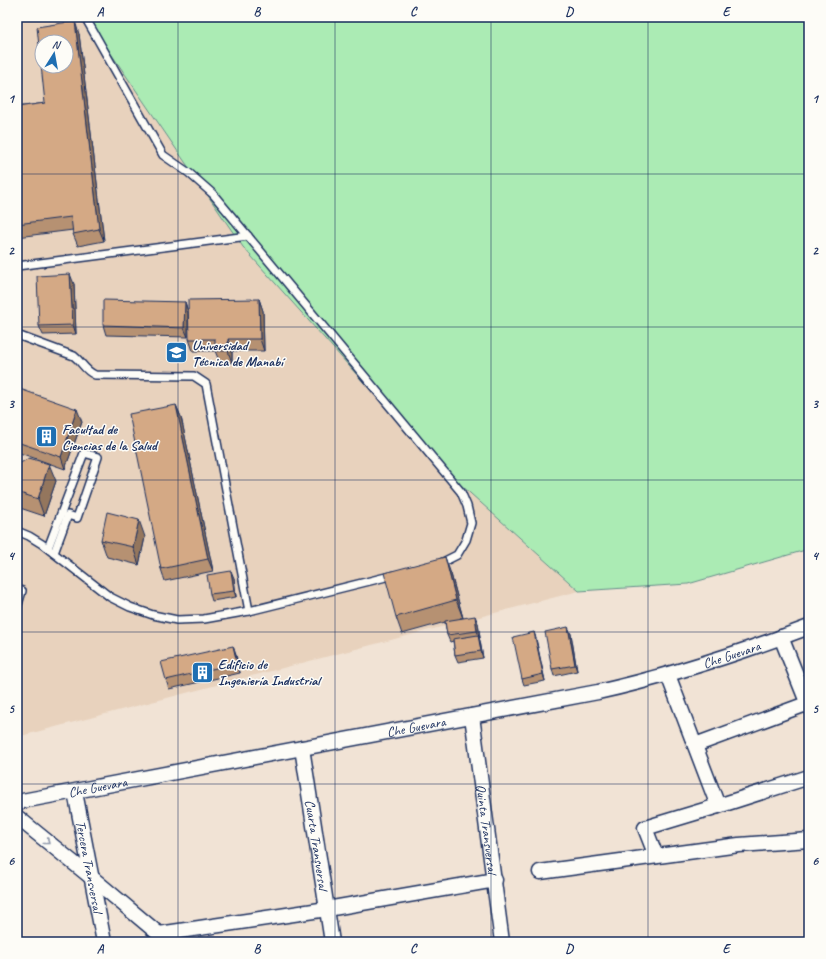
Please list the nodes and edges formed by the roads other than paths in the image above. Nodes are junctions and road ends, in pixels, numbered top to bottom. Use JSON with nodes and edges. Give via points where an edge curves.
{"nodes":[{"id":1,"x":85,"y":17,"type":"edge"},
{"id":2,"x":248,"y":236,"type":"junction"},
{"id":3,"x":17,"y":266,"type":"edge"},
{"id":4,"x":17,"y":335,"type":"edge"},
{"id":5,"x":17,"y":531,"type":"edge"},
{"id":6,"x":48,"y":548,"type":"junction"},
{"id":7,"x":54,"y":553,"type":"junction"},
{"id":8,"x":431,"y":566,"type":"edge"},
{"id":9,"x":401,"y":574,"type":"edge"},
{"id":10,"x":17,"y":589,"type":"edge"},
{"id":11,"x":17,"y":608,"type":"edge"},
{"id":12,"x":249,"y":611,"type":"junction"},
{"id":13,"x":809,"y":627,"type":"edge"},
{"id":14,"x":781,"y":637,"type":"junction"},
{"id":15,"x":668,"y":675,"type":"junction"},
{"id":16,"x":809,"y":705,"type":"edge"},
{"id":17,"x":472,"y":716,"type":"junction"},
{"id":18,"x":695,"y":745,"type":"junction"},
{"id":19,"x":302,"y":748,"type":"junction"},
{"id":20,"x":809,"y":777,"type":"edge"},
{"id":21,"x":75,"y":792,"type":"junction"},
{"id":22,"x":17,"y":802,"type":"edge"},
{"id":23,"x":718,"y":806,"type":"junction"},
{"id":24,"x":17,"y":817,"type":"edge"},
{"id":25,"x":809,"y":840,"type":"edge"},
{"id":26,"x":656,"y":856,"type":"junction"},
{"id":27,"x":540,"y":872,"type":"dead end"},
{"id":28,"x":91,"y":877,"type":"junction"},
{"id":29,"x":495,"y":880,"type":"junction"},
{"id":30,"x":327,"y":909,"type":"junction"},
{"id":31,"x":163,"y":938,"type":"edge"},
{"id":32,"x":104,"y":942,"type":"edge"},
{"id":33,"x":332,"y":942,"type":"edge"},
{"id":34,"x":502,"y":942,"type":"edge"}],
"edges":[{"from":1,"to":2,"type":"lane","via":[[163,155],[213,194]]},
{"from":2,"to":3,"type":"lane"},
{"from":2,"to":8,"type":"lane","via":[[461,492],[471,523],[466,540],[457,555]]},
{"from":4,"to":12,"type":"lane","via":[[74,356],[88,372],[95,375],[194,376],[206,384]]},
{"from":5,"to":6,"type":"lane","via":[[36,539]]},
{"from":6,"to":7,"type":"lane"},
{"from":6,"to":7,"type":"lane","via":[[84,452],[98,457],[77,518],[68,515]]},
{"from":7,"to":12,"type":"lane","via":[[110,597],[130,608],[153,615],[177,620],[204,619]]},
{"from":9,"to":12,"type":"lane"},
{"from":10,"to":11,"type":"lane","via":[[22,591]]},
{"from":13,"to":14,"type":"street","name":"Che Guevara"},
{"from":14,"to":15,"type":"street","name":"Che Guevara"},
{"from":14,"to":16,"type":"street"},
{"from":15,"to":17,"type":"street","name":"Che Guevara","via":[[598,692]]},
{"from":15,"to":18,"type":"street"},
{"from":16,"to":18,"type":"street"},
{"from":17,"to":19,"type":"street","name":"Che Guevara"},
{"from":17,"to":29,"type":"street","name":"Quinta Transversal"},
{"from":18,"to":23,"type":"street"},
{"from":19,"to":21,"type":"street","name":"Che Guevara"},
{"from":19,"to":30,"type":"street","name":"Cuarta Transversal"},
{"from":20,"to":23,"type":"street"},
{"from":21,"to":22,"type":"street","name":"Che Guevara"},
{"from":21,"to":28,"type":"street","name":"Tercera Transversal"},
{"from":23,"to":26,"type":"street","via":[[644,828]]},
{"from":24,"to":28,"type":"street","one_way":true},
{"from":25,"to":26,"type":"street","via":[[739,845]]},
{"from":26,"to":27,"type":"street"},
{"from":28,"to":31,"type":"street"},
{"from":28,"to":32,"type":"street","name":"Tercera Transversal"},
{"from":29,"to":30,"type":"street"},
{"from":29,"to":34,"type":"street","name":"Quinta Transversal"},
{"from":30,"to":31,"type":"street"},
{"from":30,"to":33,"type":"street","name":"Cuarta Transversal"}]}
